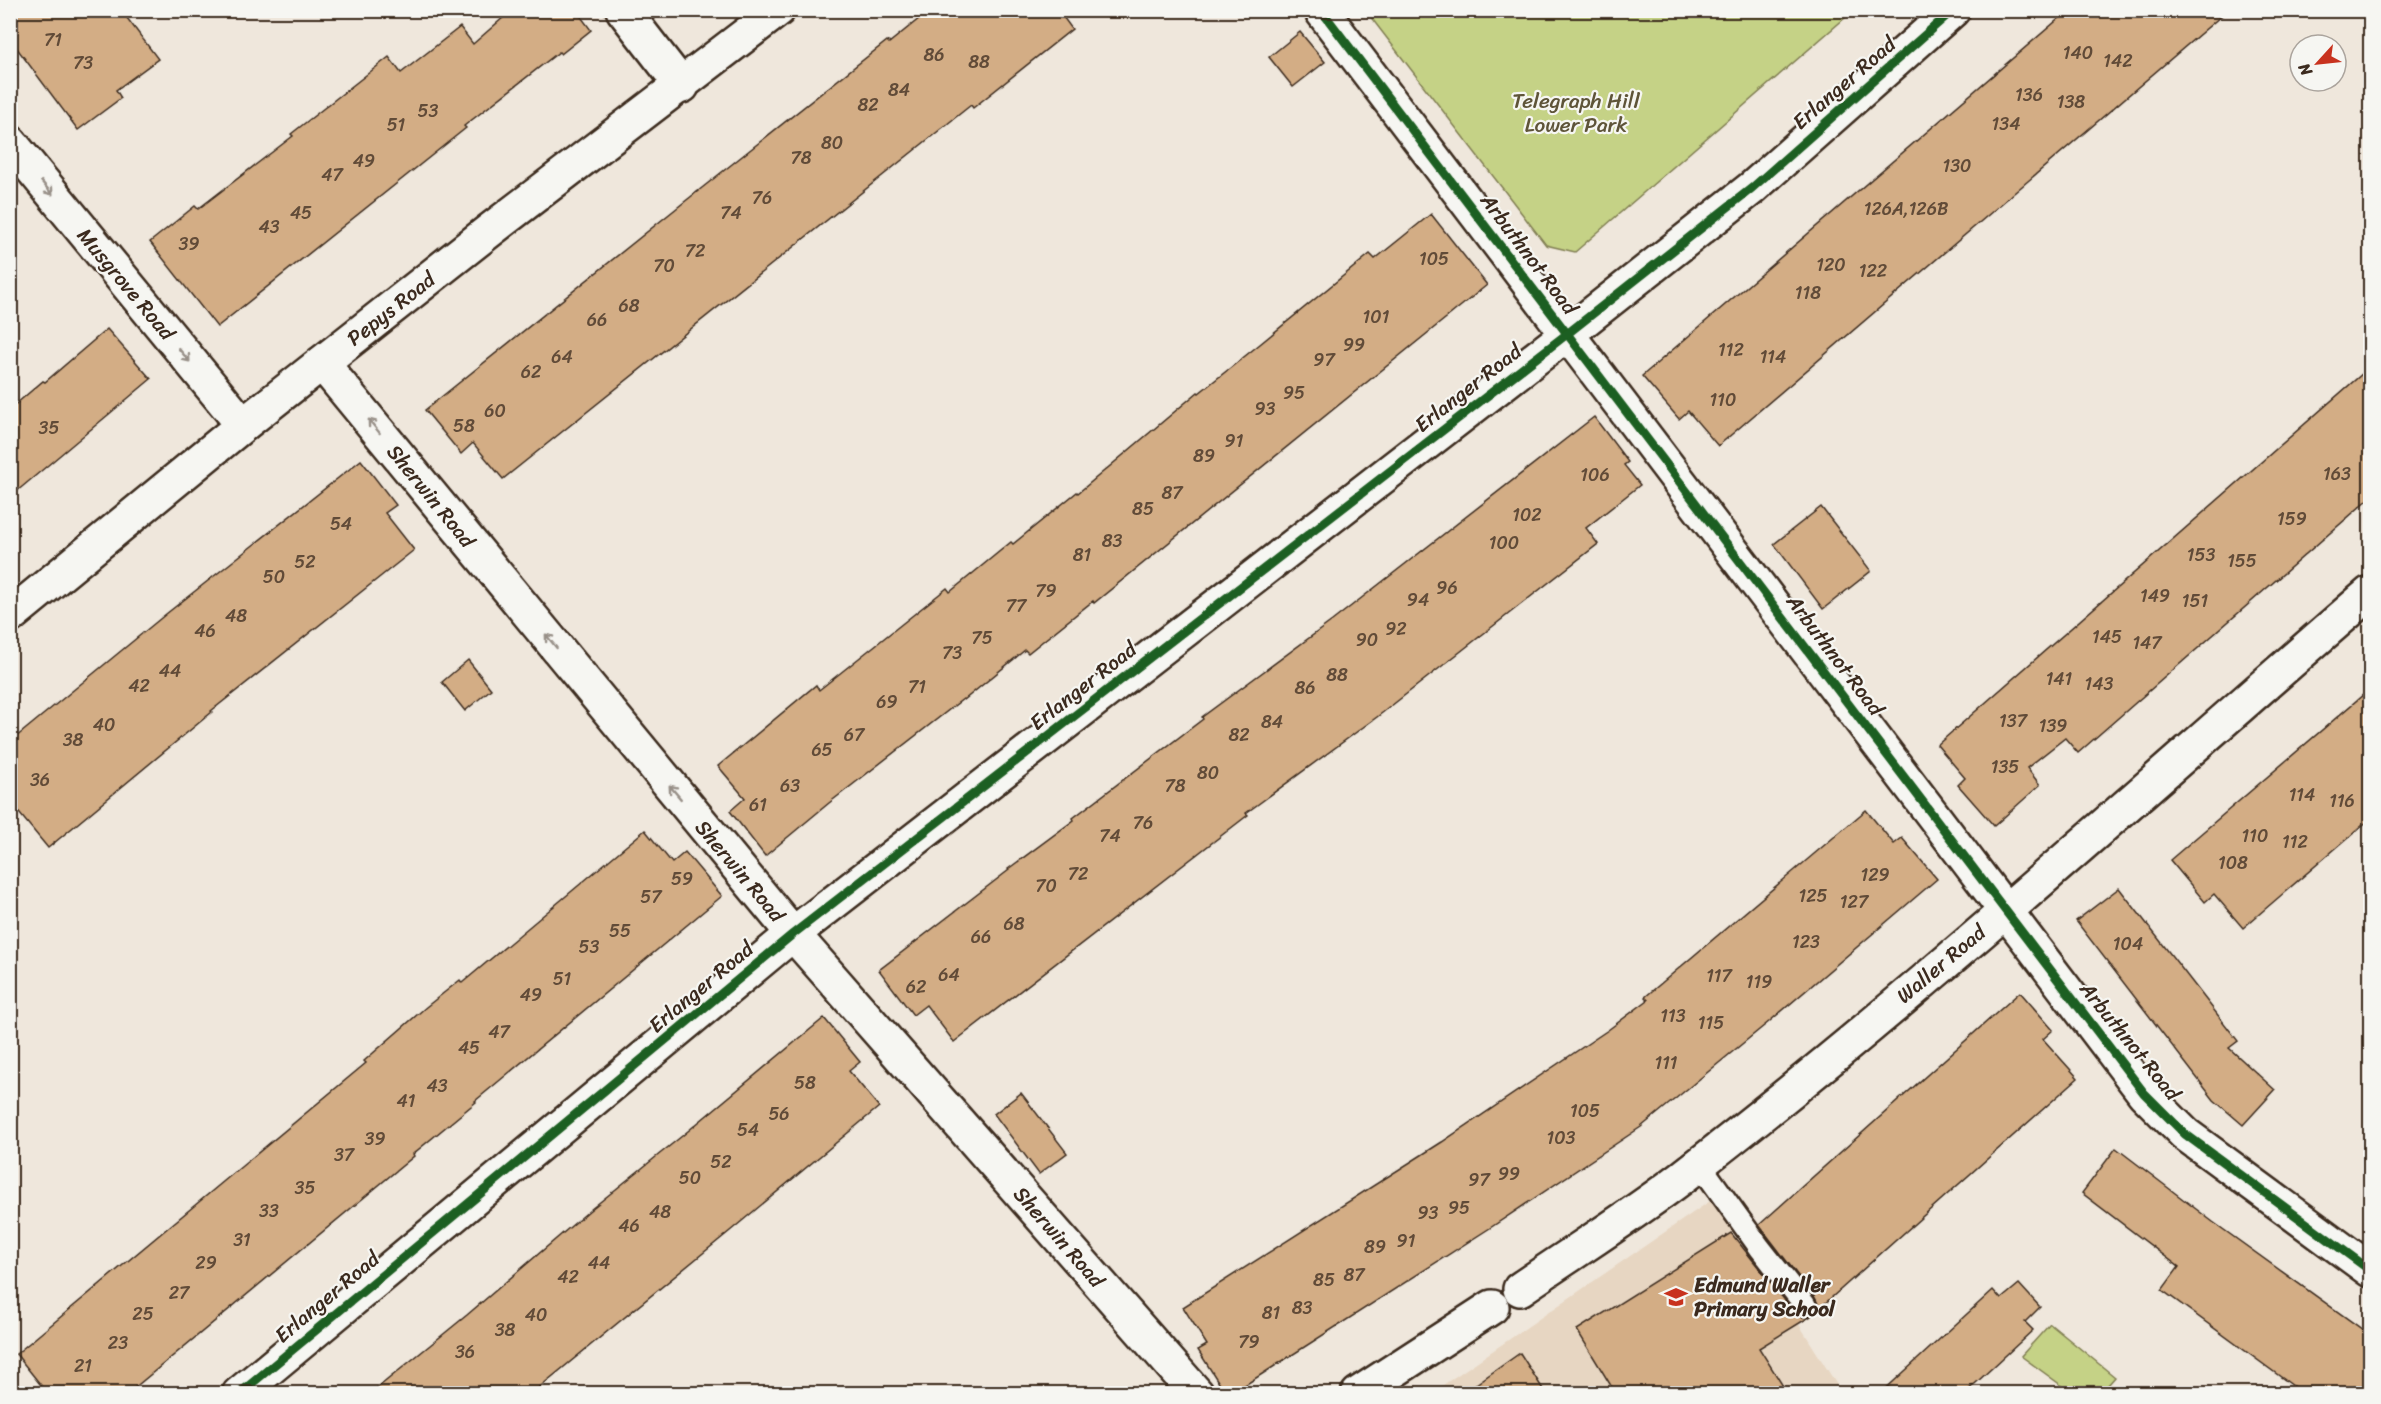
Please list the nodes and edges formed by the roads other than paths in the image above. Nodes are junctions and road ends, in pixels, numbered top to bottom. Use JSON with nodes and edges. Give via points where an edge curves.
{"nodes":[{"id":1,"x":623,"y":10,"type":"edge"},
{"id":2,"x":778,"y":10,"type":"edge"},
{"id":3,"x":1321,"y":10,"type":"edge"},
{"id":4,"x":1953,"y":10,"type":"edge"},
{"id":5,"x":682,"y":86,"type":"junction"},
{"id":6,"x":10,"y":142,"type":"edge"},
{"id":7,"x":1568,"y":334,"type":"junction"},
{"id":8,"x":322,"y":363,"type":"junction"},
{"id":9,"x":243,"y":426,"type":"junction"},
{"id":10,"x":2370,"y":593,"type":"edge"},
{"id":11,"x":10,"y":616,"type":"edge"},
{"id":12,"x":2005,"y":910,"type":"junction"},
{"id":13,"x":793,"y":934,"type":"junction"},
{"id":14,"x":1700,"y":1163,"type":"junction"},
{"id":15,"x":2370,"y":1270,"type":"edge"},
{"id":16,"x":1520,"y":1289,"type":"joint"},
{"id":17,"x":1805,"y":1305,"type":"dead end"},
{"id":18,"x":1491,"y":1306,"type":"joint"},
{"id":19,"x":239,"y":1394,"type":"edge"},
{"id":20,"x":1197,"y":1394,"type":"edge"},
{"id":21,"x":1358,"y":1394,"type":"edge"}],
"edges":[{"from":1,"to":5,"type":"street"},
{"from":2,"to":5,"type":"street","name":"Pepys Road"},
{"from":3,"to":7,"type":"street","name":"Arbuthnot Road"},
{"from":4,"to":7,"type":"street","name":"Erlanger Road","via":[[1752,188]]},
{"from":5,"to":8,"type":"street","name":"Pepys Road"},
{"from":6,"to":9,"type":"street","name":"Musgrove Road","one_way":true},
{"from":7,"to":12,"type":"street","name":"Arbuthnot Road"},
{"from":7,"to":13,"type":"street","name":"Erlanger Road"},
{"from":8,"to":9,"type":"street","name":"Pepys Road"},
{"from":13,"to":8,"type":"street","name":"Sherwin Road","one_way":true},
{"from":9,"to":11,"type":"street","name":"Pepys Road"},
{"from":10,"to":12,"type":"street","name":"Waller Road"},
{"from":12,"to":14,"type":"street","name":"Waller Road","via":[[1798,1086]]},
{"from":12,"to":15,"type":"street","name":"Arbuthnot Road","via":[[2144,1093],[2185,1134]]},
{"from":13,"to":19,"type":"street","name":"Erlanger Road"},
{"from":13,"to":20,"type":"street","name":"Sherwin Road"},
{"from":14,"to":16,"type":"street","name":"Waller Road"},
{"from":14,"to":17,"type":"lane"},
{"from":16,"to":18,"type":"lane"},
{"from":18,"to":21,"type":"street"}]}
